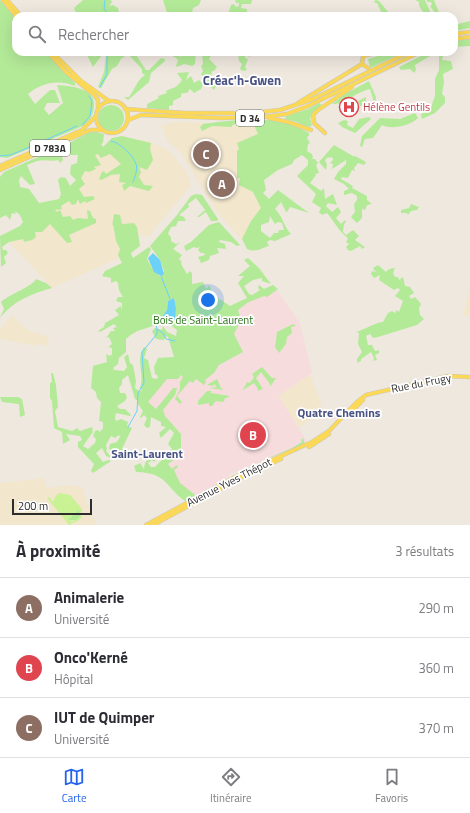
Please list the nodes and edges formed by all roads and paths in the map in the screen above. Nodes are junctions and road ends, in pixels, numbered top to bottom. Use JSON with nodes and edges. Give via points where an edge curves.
{"nodes":[{"id":1,"x":3,"y":0,"type":"edge"},
{"id":2,"x":7,"y":0,"type":"edge"},
{"id":3,"x":13,"y":12,"type":"edge"},
{"id":4,"x":17,"y":12,"type":"edge"},
{"id":5,"x":470,"y":32,"type":"edge"},
{"id":6,"x":458,"y":34,"type":"edge"},
{"id":7,"x":470,"y":37,"type":"edge"},
{"id":8,"x":458,"y":38,"type":"edge"},
{"id":9,"x":52,"y":56,"type":"edge"},
{"id":10,"x":56,"y":56,"type":"edge"},
{"id":11,"x":363,"y":56,"type":"edge"},
{"id":12,"x":401,"y":56,"type":"edge"},
{"id":13,"x":412,"y":56,"type":"edge"},
{"id":14,"x":362,"y":64,"type":"junction"},
{"id":15,"x":368,"y":68,"type":"dead end"},
{"id":16,"x":365,"y":79,"type":"junction"},
{"id":17,"x":109,"y":101,"type":"junction"},
{"id":18,"x":98,"y":107,"type":"junction"},
{"id":19,"x":126,"y":108,"type":"junction"},
{"id":20,"x":257,"y":112,"type":"junction"},
{"id":21,"x":95,"y":117,"type":"junction"},
{"id":22,"x":262,"y":117,"type":"junction"},
{"id":23,"x":128,"y":120,"type":"junction"},
{"id":24,"x":101,"y":130,"type":"junction"},
{"id":25,"x":311,"y":130,"type":"dead end"},
{"id":26,"x":325,"y":133,"type":"dead end"},
{"id":27,"x":0,"y":166,"type":"edge"},
{"id":28,"x":0,"y":170,"type":"edge"},
{"id":29,"x":470,"y":377,"type":"edge"},
{"id":30,"x":334,"y":428,"type":"junction"},
{"id":31,"x":146,"y":525,"type":"edge"},
{"id":32,"x":153,"y":525,"type":"edge"}],
"edges":[{"from":1,"to":3,"type":"main road"},
{"from":2,"to":4,"type":"main road"},
{"from":5,"to":6,"type":"main road"},
{"from":7,"to":8,"type":"main road"},
{"from":9,"to":18,"type":"main road","via":[[66,72],[95,96]]},
{"from":10,"to":17,"type":"main road"},
{"from":11,"to":14,"type":"main road"},
{"from":12,"to":20,"type":"main road","number":"D 34","via":[[297,105]]},
{"from":13,"to":16,"type":"main road","number":"D 34"},
{"from":14,"to":15,"type":"main road"},
{"from":14,"to":20,"type":"main road","via":[[299,102]]},
{"from":16,"to":22,"type":"main road","number":"D 34","via":[[297,110]]},
{"from":16,"to":26,"type":"main road","via":[[314,114],[313,122]]},
{"from":17,"to":18,"type":"main road"},
{"from":17,"to":19,"type":"main road","via":[[118,102]]},
{"from":18,"to":21,"type":"main road"},
{"from":19,"to":20,"type":"main road","number":"D 34","via":[[185,113]]},
{"from":19,"to":23,"type":"main road"},
{"from":21,"to":24,"type":"main road"},
{"from":21,"to":27,"type":"main road","number":"D 783A","via":[[82,130]]},
{"from":22,"to":23,"type":"main road","number":"D 34","via":[[142,115]]},
{"from":22,"to":25,"type":"main road"},
{"from":23,"to":24,"type":"main road","via":[[125,127],[116,133]]},
{"from":24,"to":28,"type":"main road","number":"D 783A","via":[[90,130]]},
{"from":29,"to":30,"type":"main road","name":"Rue du Frugy","via":[[448,376],[372,394],[364,398]]},
{"from":30,"to":31,"type":"main road","name":"Avenue Yves Thépot","via":[[304,447],[244,472]]},
{"from":30,"to":32,"type":"main road","name":"Avenue Yves Thépot","via":[[314,444],[246,475]]}]}
